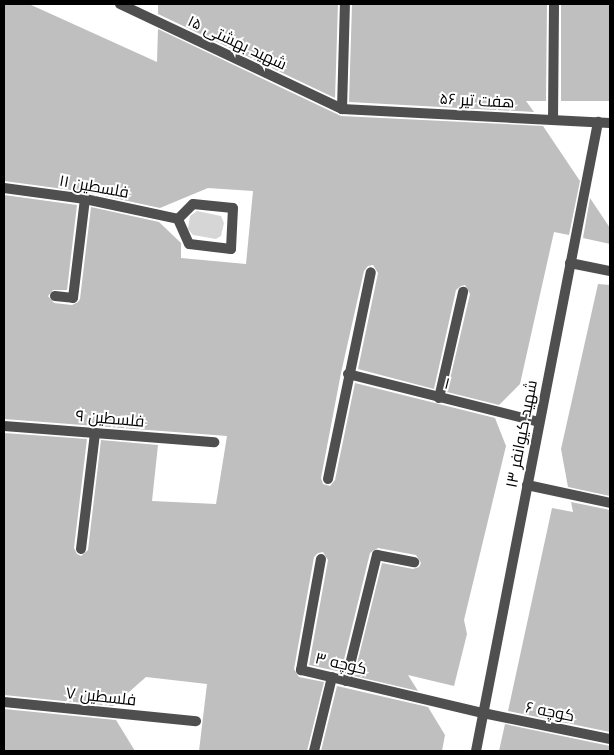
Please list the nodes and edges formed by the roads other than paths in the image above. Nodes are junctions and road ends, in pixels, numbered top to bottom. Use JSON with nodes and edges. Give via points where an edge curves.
{"nodes":[{"id":1,"x":120,"y":4,"type":"edge"},
{"id":2,"x":345,"y":4,"type":"edge"},
{"id":3,"x":554,"y":4,"type":"edge"},
{"id":4,"x":136,"y":7,"type":"edge"},
{"id":5,"x":342,"y":109,"type":"junction"},
{"id":6,"x":553,"y":120,"type":"junction"},
{"id":7,"x":598,"y":122,"type":"junction"},
{"id":8,"x":610,"y":123,"type":"edge"},
{"id":9,"x":4,"y":188,"type":"edge"},
{"id":10,"x":85,"y":199,"type":"junction"},
{"id":11,"x":178,"y":219,"type":"junction"},
{"id":12,"x":570,"y":263,"type":"junction"},
{"id":13,"x":610,"y":271,"type":"edge"},
{"id":14,"x":371,"y":272,"type":"dead end"},
{"id":15,"x":463,"y":292,"type":"dead end"},
{"id":16,"x":55,"y":296,"type":"dead end"},
{"id":17,"x":348,"y":374,"type":"junction"},
{"id":18,"x":439,"y":398,"type":"junction"},
{"id":19,"x":540,"y":422,"type":"junction"},
{"id":20,"x":4,"y":426,"type":"edge"},
{"id":21,"x":95,"y":433,"type":"junction"},
{"id":22,"x":214,"y":442,"type":"dead end"},
{"id":23,"x":328,"y":479,"type":"dead end"},
{"id":24,"x":527,"y":485,"type":"junction"},
{"id":25,"x":610,"y":503,"type":"edge"},
{"id":26,"x":81,"y":549,"type":"dead end"},
{"id":27,"x":321,"y":559,"type":"dead end"},
{"id":28,"x":414,"y":562,"type":"dead end"},
{"id":29,"x":332,"y":677,"type":"junction"},
{"id":30,"x":346,"y":681,"type":"junction"},
{"id":31,"x":4,"y":702,"type":"edge"},
{"id":32,"x":483,"y":713,"type":"junction"},
{"id":33,"x":196,"y":721,"type":"dead end"},
{"id":34,"x":610,"y":739,"type":"edge"},
{"id":35,"x":314,"y":751,"type":"edge"},
{"id":36,"x":476,"y":751,"type":"edge"}],
"edges":[{"from":1,"to":4,"type":"street","name":"شهید بهشتی ۱۵"},
{"from":2,"to":5,"type":"street"},
{"from":3,"to":6,"type":"street"},
{"from":4,"to":5,"type":"street","name":"شهید بهشتی ۱۵"},
{"from":5,"to":6,"type":"street","name":"هفت تیر ۵۶"},
{"from":6,"to":7,"type":"street","name":"هفت تیر ۵۶"},
{"from":7,"to":8,"type":"street","name":"هفت تیر ۵۶"},
{"from":7,"to":12,"type":"street","name":"شهید کیوانفر ۱۳"},
{"from":9,"to":10,"type":"street","name":"فلسطین ۱۱"},
{"from":10,"to":11,"type":"street","name":"فلسطین ۱۱"},
{"from":10,"to":16,"type":"street","via":[[73,298]]},
{"from":11,"to":11,"type":"street","via":[[188,244],[231,249],[234,208],[192,204]]},
{"from":12,"to":13,"type":"street"},
{"from":12,"to":19,"type":"street","name":"شهید کیوانفر ۱۳"},
{"from":14,"to":17,"type":"street"},
{"from":15,"to":18,"type":"street"},
{"from":17,"to":18,"type":"street","name":"۱"},
{"from":17,"to":23,"type":"street"},
{"from":18,"to":19,"type":"street","name":"۱"},
{"from":19,"to":24,"type":"street","name":"شهید کیوانفر ۱۳"},
{"from":20,"to":21,"type":"street","name":"فلسطین ۹"},
{"from":21,"to":22,"type":"street","name":"فلسطین ۹"},
{"from":21,"to":26,"type":"street"},
{"from":24,"to":25,"type":"street"},
{"from":24,"to":32,"type":"street","name":"شهید کیوانفر ۱۳"},
{"from":27,"to":29,"type":"street","name":"کوچه ۳","via":[[301,670]]},
{"from":28,"to":30,"type":"street","via":[[377,555]]},
{"from":29,"to":30,"type":"street","name":"کوچه ۳"},
{"from":29,"to":35,"type":"street"},
{"from":30,"to":32,"type":"street","name":"کوچه ۳"},
{"from":31,"to":33,"type":"street","name":"فلسطین ۷"},
{"from":32,"to":34,"type":"street","name":"کوچه ۶"},
{"from":32,"to":36,"type":"street","name":"شهید کیوانفر ۱۳"}]}
